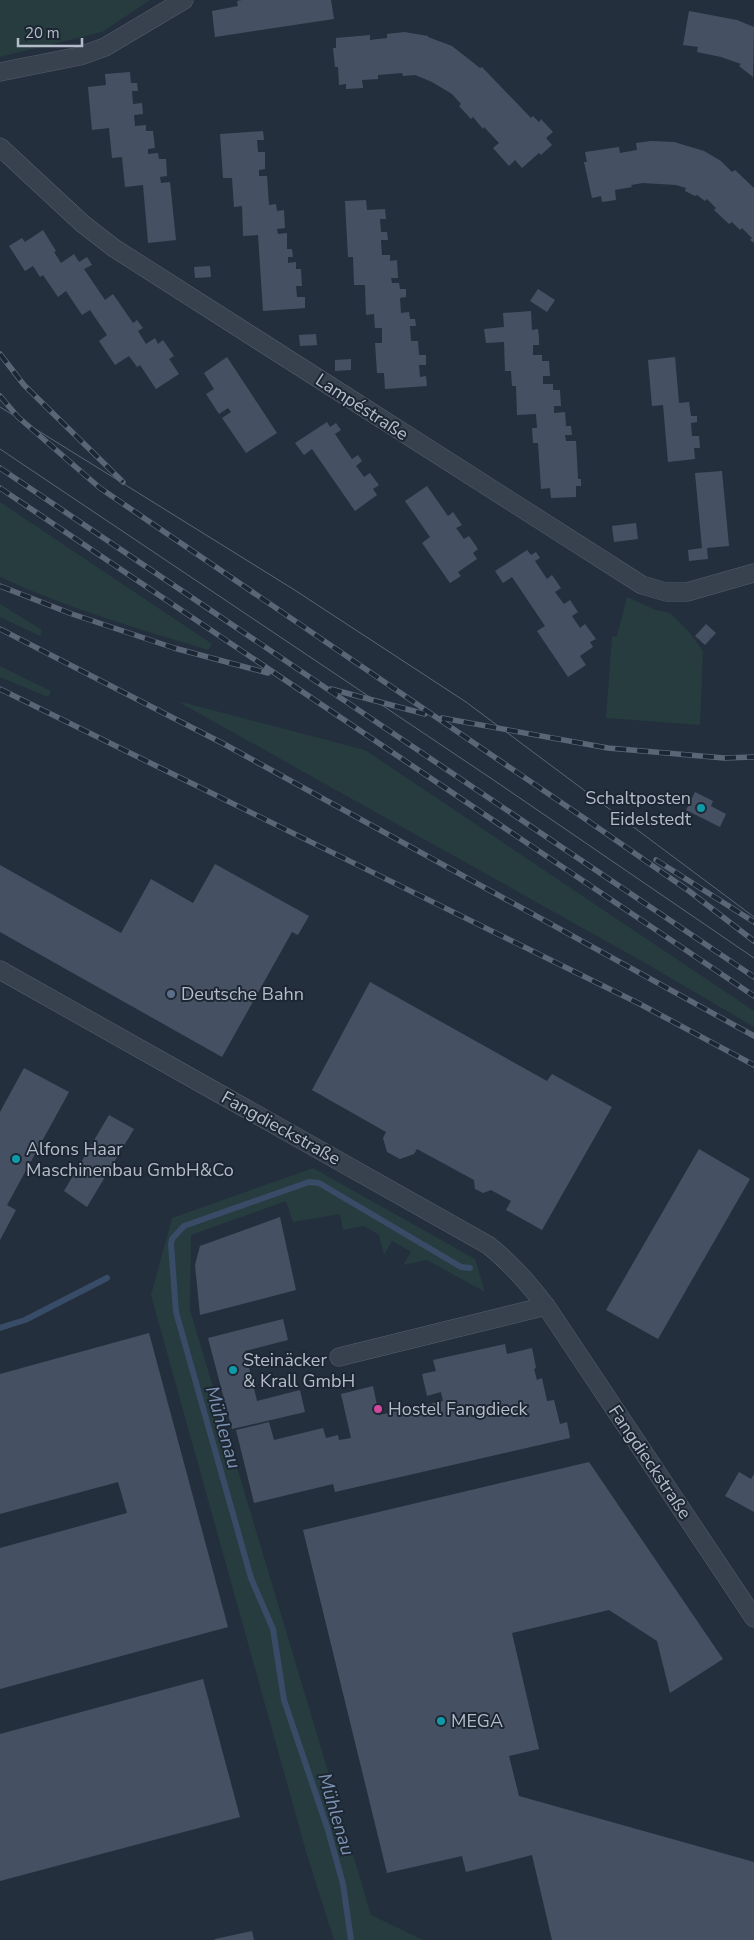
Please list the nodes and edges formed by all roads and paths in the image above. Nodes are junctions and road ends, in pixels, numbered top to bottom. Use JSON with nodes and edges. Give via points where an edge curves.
{"nodes":[{"id":1,"x":184,"y":0,"type":"edge"},
{"id":2,"x":0,"y":72,"type":"edge"},
{"id":3,"x":0,"y":147,"type":"edge"},
{"id":4,"x":754,"y":573,"type":"edge"},
{"id":5,"x":0,"y":970,"type":"edge"},
{"id":6,"x":546,"y":1306,"type":"junction"},
{"id":7,"x":339,"y":1357,"type":"dead end"},
{"id":8,"x":754,"y":1618,"type":"edge"}],
"edges":[{"from":1,"to":2,"type":"street","via":[[105,46],[80,56]]},
{"from":3,"to":4,"type":"street","name":"Lampéstraße","via":[[69,212],[114,248],[642,585],[666,592],[687,592]]},
{"from":5,"to":6,"type":"street","name":"Fangdieckstraße","via":[[488,1245],[509,1262]]},
{"from":6,"to":7,"type":"street"},
{"from":6,"to":8,"type":"street","name":"Fangdieckstraße"}]}
